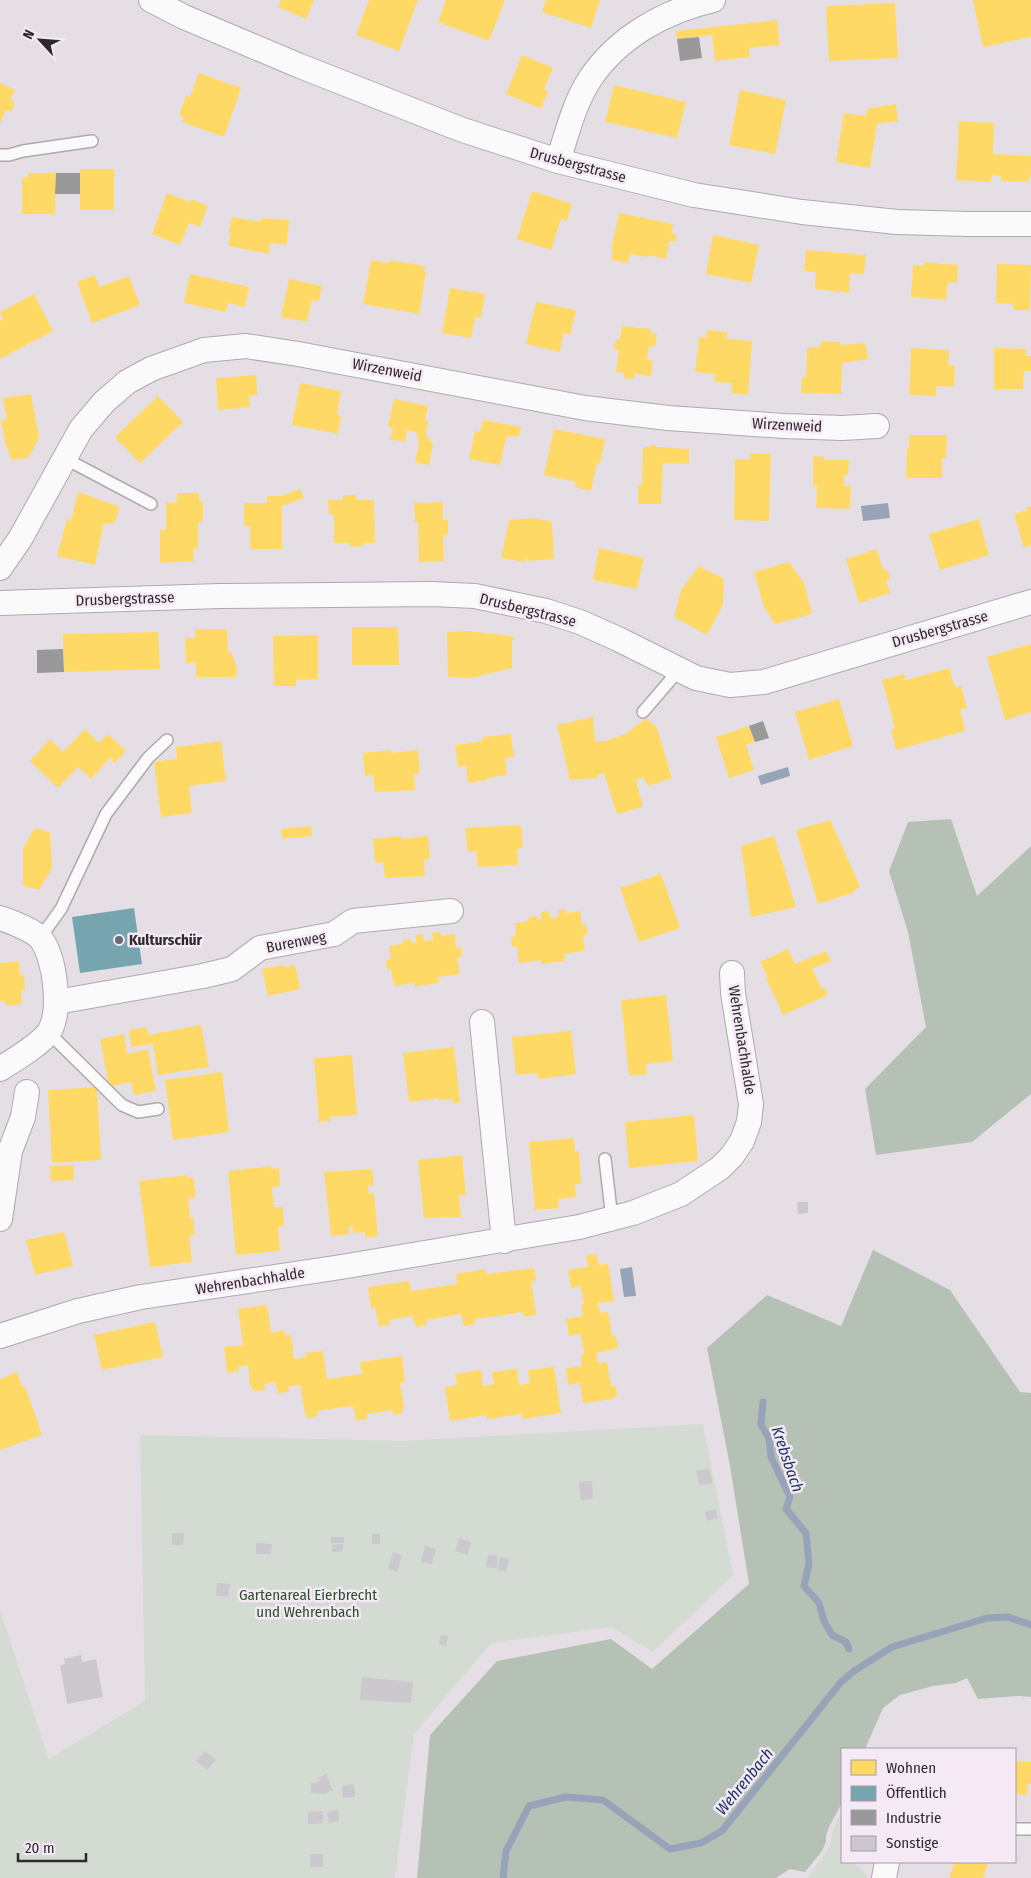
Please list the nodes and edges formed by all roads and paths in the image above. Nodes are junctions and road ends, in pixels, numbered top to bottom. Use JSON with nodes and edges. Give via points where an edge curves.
{"nodes":[{"id":1,"x":151,"y":0,"type":"edge"},
{"id":2,"x":714,"y":0,"type":"edge"},
{"id":3,"x":92,"y":141,"type":"dead end"},
{"id":4,"x":0,"y":155,"type":"edge"},
{"id":5,"x":558,"y":161,"type":"junction"},
{"id":6,"x":1031,"y":224,"type":"edge"},
{"id":7,"x":877,"y":426,"type":"dead end"},
{"id":8,"x":64,"y":458,"type":"junction"},
{"id":9,"x":151,"y":504,"type":"dead end"},
{"id":10,"x":0,"y":568,"type":"edge"},
{"id":11,"x":1031,"y":602,"type":"edge"},
{"id":12,"x":0,"y":603,"type":"edge"},
{"id":13,"x":679,"y":670,"type":"junction"},
{"id":14,"x":643,"y":712,"type":"dead end"},
{"id":15,"x":167,"y":740,"type":"dead end"},
{"id":16,"x":451,"y":911,"type":"dead end"},
{"id":17,"x":0,"y":918,"type":"edge"},
{"id":18,"x":40,"y":938,"type":"junction"},
{"id":19,"x":732,"y":973,"type":"dead end"},
{"id":20,"x":57,"y":1002,"type":"junction"},
{"id":21,"x":482,"y":1022,"type":"dead end"},
{"id":22,"x":48,"y":1032,"type":"junction"},
{"id":23,"x":0,"y":1068,"type":"edge"},
{"id":24,"x":27,"y":1092,"type":"dead end"},
{"id":25,"x":158,"y":1109,"type":"dead end"},
{"id":26,"x":605,"y":1159,"type":"dead end"},
{"id":27,"x":612,"y":1218,"type":"junction"},
{"id":28,"x":0,"y":1219,"type":"edge"},
{"id":29,"x":504,"y":1241,"type":"junction"},
{"id":30,"x":0,"y":1336,"type":"edge"},
{"id":31,"x":1016,"y":1829,"type":"edge"},
{"id":32,"x":1031,"y":1829,"type":"edge"},
{"id":33,"x":887,"y":1863,"type":"edge"},
{"id":34,"x":884,"y":1878,"type":"edge"}],
"edges":[{"from":1,"to":5,"type":"street","name":"Drusbergstrasse","via":[[184,17],[415,112]]},
{"from":2,"to":5,"type":"street","via":[[672,14],[644,28],[606,59],[589,80]]},
{"from":3,"to":4,"type":"lane"},
{"from":5,"to":6,"type":"street","name":"Drusbergstrasse","via":[[694,195],[802,212],[897,222]]},
{"from":7,"to":8,"type":"street","name":"Wirzenweid","via":[[784,426],[585,408],[246,346],[204,350],[151,369],[127,382],[81,429]]},
{"from":8,"to":9,"type":"lane"},
{"from":8,"to":10,"type":"street","name":"Wirzenweid","via":[[20,539]]},
{"from":11,"to":13,"type":"street","name":"Drusbergstrasse","via":[[764,682],[730,685],[696,678]]},
{"from":12,"to":13,"type":"street","name":"Drusbergstrasse","via":[[220,596],[475,596],[546,611],[580,622]]},
{"from":13,"to":14,"type":"lane"},
{"from":15,"to":18,"type":"lane","via":[[148,758],[106,814],[61,909]]},
{"from":16,"to":20,"type":"street","name":"Burenweg","via":[[353,921],[334,934],[260,948],[232,969]]},
{"from":17,"to":18,"type":"street"},
{"from":18,"to":20,"type":"street","via":[[52,965]]},
{"from":19,"to":27,"type":"street","name":"Wehrenbachhalde","via":[[751,1104],[742,1141],[720,1168],[682,1194]]},
{"from":20,"to":22,"type":"street","via":[[55,1018]]},
{"from":21,"to":29,"type":"street"},
{"from":22,"to":23,"type":"street","via":[[27,1051]]},
{"from":22,"to":25,"type":"lane","via":[[122,1105],[138,1112]]},
{"from":24,"to":28,"type":"street","via":[[23,1117],[10,1151]]},
{"from":26,"to":27,"type":"lane"},
{"from":27,"to":29,"type":"street","name":"Wehrenbachhalde"},
{"from":29,"to":30,"type":"street","name":"Wehrenbachhalde","via":[[141,1297],[78,1311]]},
{"from":31,"to":32,"type":"lane"},
{"from":33,"to":34,"type":"street"}]}
